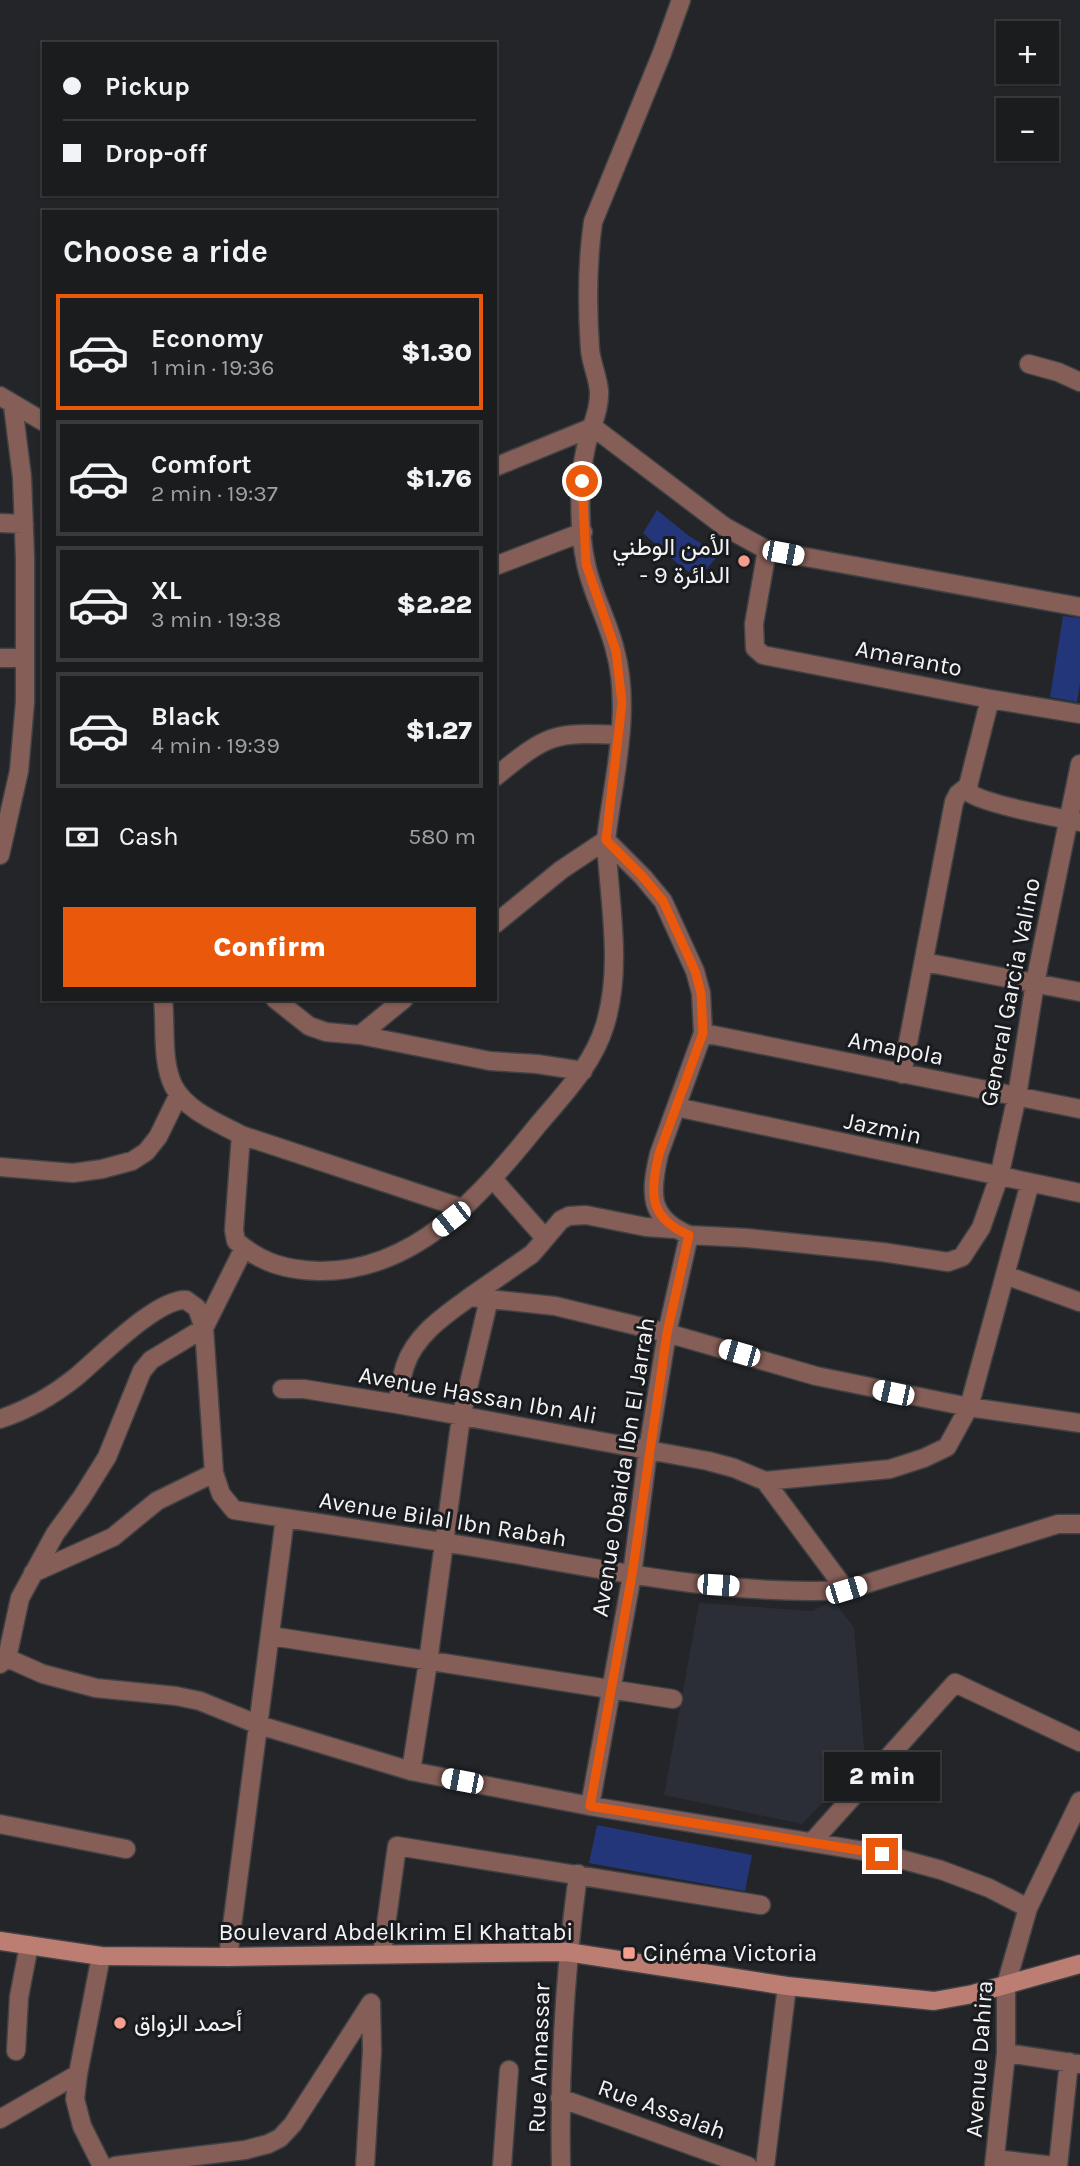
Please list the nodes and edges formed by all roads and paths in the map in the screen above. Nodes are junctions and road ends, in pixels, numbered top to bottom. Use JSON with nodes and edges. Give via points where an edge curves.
{"nodes":[{"id":1,"x":681,"y":0,"type":"edge"},
{"id":2,"x":1029,"y":364,"type":"dead end"},
{"id":3,"x":1080,"y":382,"type":"edge"},
{"id":4,"x":7,"y":412,"type":"edge"},
{"id":5,"x":42,"y":421,"type":"edge"},
{"id":6,"x":593,"y":427,"type":"junction"},
{"id":7,"x":497,"y":466,"type":"edge"},
{"id":8,"x":0,"y":523,"type":"edge"},
{"id":9,"x":24,"y":524,"type":"junction"},
{"id":10,"x":583,"y":532,"type":"junction"},
{"id":11,"x":767,"y":550,"type":"junction"},
{"id":12,"x":497,"y":565,"type":"edge"},
{"id":13,"x":1080,"y":607,"type":"edge"},
{"id":14,"x":0,"y":658,"type":"edge"},
{"id":15,"x":25,"y":658,"type":"junction"},
{"id":16,"x":990,"y":699,"type":"junction"},
{"id":17,"x":1080,"y":714,"type":"edge"},
{"id":18,"x":619,"y":735,"type":"junction"},
{"id":19,"x":1080,"y":764,"type":"edge"},
{"id":20,"x":0,"y":771,"type":"edge"},
{"id":21,"x":19,"y":771,"type":"junction"},
{"id":22,"x":497,"y":775,"type":"edge"},
{"id":23,"x":968,"y":786,"type":"junction"},
{"id":24,"x":1074,"y":821,"type":"edge"},
{"id":25,"x":606,"y":840,"type":"junction"},
{"id":26,"x":0,"y":855,"type":"edge"},
{"id":27,"x":497,"y":922,"type":"edge"},
{"id":28,"x":924,"y":962,"type":"junction"},
{"id":29,"x":1035,"y":983,"type":"junction"},
{"id":30,"x":1080,"y":992,"type":"edge"},
{"id":31,"x":163,"y":1001,"type":"edge"},
{"id":32,"x":281,"y":1001,"type":"edge"},
{"id":33,"x":402,"y":1001,"type":"edge"},
{"id":34,"x":298,"y":1007,"type":"edge"},
{"id":35,"x":703,"y":1033,"type":"junction"},
{"id":36,"x":360,"y":1035,"type":"junction"},
{"id":37,"x":583,"y":1072,"type":"junction"},
{"id":38,"x":902,"y":1074,"type":"junction"},
{"id":39,"x":179,"y":1094,"type":"junction"},
{"id":40,"x":1017,"y":1096,"type":"junction"},
{"id":41,"x":676,"y":1107,"type":"junction"},
{"id":42,"x":1080,"y":1109,"type":"edge"},
{"id":43,"x":242,"y":1135,"type":"junction"},
{"id":44,"x":0,"y":1167,"type":"edge"},
{"id":45,"x":999,"y":1177,"type":"junction"},
{"id":46,"x":493,"y":1179,"type":"junction"},
{"id":47,"x":1030,"y":1183,"type":"junction"},
{"id":48,"x":1080,"y":1193,"type":"edge"},
{"id":49,"x":462,"y":1208,"type":"junction"},
{"id":50,"x":682,"y":1232,"type":"junction"},
{"id":51,"x":545,"y":1238,"type":"junction"},
{"id":52,"x":244,"y":1248,"type":"junction"},
{"id":53,"x":1005,"y":1275,"type":"junction"},
{"id":54,"x":470,"y":1297,"type":"junction"},
{"id":55,"x":489,"y":1299,"type":"junction"},
{"id":56,"x":1080,"y":1302,"type":"edge"},
{"id":57,"x":204,"y":1328,"type":"junction"},
{"id":58,"x":667,"y":1333,"type":"junction"},
{"id":59,"x":282,"y":1389,"type":"dead end"},
{"id":60,"x":397,"y":1404,"type":"junction"},
{"id":61,"x":969,"y":1407,"type":"junction"},
{"id":62,"x":461,"y":1417,"type":"junction"},
{"id":63,"x":0,"y":1419,"type":"edge"},
{"id":64,"x":1080,"y":1423,"type":"edge"},
{"id":65,"x":648,"y":1450,"type":"junction"},
{"id":66,"x":214,"y":1473,"type":"junction"},
{"id":67,"x":765,"y":1481,"type":"junction"},
{"id":68,"x":285,"y":1518,"type":"junction"},
{"id":69,"x":1080,"y":1524,"type":"edge"},
{"id":70,"x":443,"y":1542,"type":"junction"},
{"id":71,"x":33,"y":1573,"type":"junction"},
{"id":72,"x":632,"y":1575,"type":"junction"},
{"id":73,"x":846,"y":1590,"type":"junction"},
{"id":74,"x":271,"y":1636,"type":"junction"},
{"id":75,"x":3,"y":1661,"type":"edge"},
{"id":76,"x":428,"y":1662,"type":"junction"},
{"id":77,"x":611,"y":1688,"type":"junction"},
{"id":78,"x":673,"y":1699,"type":"dead end"},
{"id":79,"x":259,"y":1725,"type":"junction"},
{"id":80,"x":1080,"y":1742,"type":"edge"},
{"id":81,"x":411,"y":1771,"type":"junction"},
{"id":82,"x":1080,"y":1801,"type":"edge"},
{"id":83,"x":590,"y":1806,"type":"junction"},
{"id":84,"x":0,"y":1824,"type":"edge"},
{"id":85,"x":812,"y":1842,"type":"junction"},
{"id":86,"x":126,"y":1849,"type":"dead end"},
{"id":87,"x":578,"y":1874,"type":"junction"},
{"id":88,"x":761,"y":1905,"type":"dead end"},
{"id":89,"x":1028,"y":1908,"type":"junction"},
{"id":90,"x":0,"y":1941,"type":"edge"},
{"id":91,"x":29,"y":1945,"type":"junction"},
{"id":92,"x":567,"y":1952,"type":"junction"},
{"id":93,"x":382,"y":1954,"type":"junction"},
{"id":94,"x":101,"y":1956,"type":"junction"},
{"id":95,"x":228,"y":1958,"type":"junction"},
{"id":96,"x":1080,"y":1964,"type":"edge"},
{"id":97,"x":1006,"y":1984,"type":"junction"},
{"id":98,"x":787,"y":1986,"type":"junction"},
{"id":99,"x":16,"y":2051,"type":"dead end"},
{"id":100,"x":1006,"y":2053,"type":"junction"},
{"id":101,"x":1074,"y":2063,"type":"edge"},
{"id":102,"x":509,"y":2070,"type":"dead end"},
{"id":103,"x":78,"y":2074,"type":"junction"},
{"id":104,"x":560,"y":2098,"type":"junction"},
{"id":105,"x":0,"y":2119,"type":"edge"},
{"id":106,"x":995,"y":2162,"type":"edge"},
{"id":107,"x":102,"y":2166,"type":"edge"},
{"id":108,"x":115,"y":2166,"type":"edge"},
{"id":109,"x":365,"y":2166,"type":"edge"},
{"id":110,"x":502,"y":2166,"type":"edge"},
{"id":111,"x":561,"y":2166,"type":"edge"},
{"id":112,"x":748,"y":2166,"type":"edge"},
{"id":113,"x":765,"y":2166,"type":"edge"},
{"id":114,"x":1056,"y":2166,"type":"edge"}],
"edges":[{"from":1,"to":6,"type":"street","via":[[593,222],[587,283],[590,352],[599,390]]},
{"from":2,"to":3,"type":"street"},
{"from":4,"to":5,"type":"street"},
{"from":4,"to":9,"type":"street","via":[[22,477]]},
{"from":6,"to":7,"type":"street"},
{"from":6,"to":10,"type":"street","via":[[582,481]]},
{"from":6,"to":11,"type":"street","via":[[725,527]]},
{"from":8,"to":9,"type":"street"},
{"from":9,"to":15,"type":"street"},
{"from":10,"to":12,"type":"street"},
{"from":10,"to":18,"type":"street","via":[[586,564],[616,651],[622,703]]},
{"from":11,"to":13,"type":"street"},
{"from":11,"to":16,"type":"street","name":"Amaranto","via":[[754,624],[755,648],[763,655]]},
{"from":14,"to":15,"type":"street"},
{"from":15,"to":21,"type":"street"},
{"from":16,"to":17,"type":"street","name":"Amaranto"},
{"from":16,"to":23,"type":"street"},
{"from":18,"to":22,"type":"street","via":[[552,737]]},
{"from":18,"to":25,"type":"street"},
{"from":19,"to":24,"type":"street","name":"General Garcia Valino"},
{"from":20,"to":21,"type":"street"},
{"from":21,"to":26,"type":"street"},
{"from":23,"to":24,"type":"street","via":[[977,797]]},
{"from":23,"to":28,"type":"street","via":[[954,802]]},
{"from":24,"to":29,"type":"street","name":"General Garcia Valino"},
{"from":25,"to":27,"type":"street"},
{"from":25,"to":35,"type":"street","via":[[663,901],[695,971]]},
{"from":25,"to":37,"type":"street","via":[[615,954],[612,986],[605,1025]]},
{"from":28,"to":29,"type":"street"},
{"from":28,"to":38,"type":"street"},
{"from":29,"to":30,"type":"street"},
{"from":29,"to":40,"type":"street","name":"General Garcia Valino"},
{"from":31,"to":39,"type":"street","via":[[169,1073]]},
{"from":32,"to":34,"type":"street"},
{"from":33,"to":36,"type":"street"},
{"from":34,"to":36,"type":"street","via":[[309,1026]]},
{"from":35,"to":38,"type":"street","name":"Amapola"},
{"from":35,"to":41,"type":"street"},
{"from":36,"to":37,"type":"street","via":[[490,1061]]},
{"from":37,"to":46,"type":"street"},
{"from":38,"to":40,"type":"street","name":"Amapola"},
{"from":39,"to":43,"type":"street","via":[[209,1118]]},
{"from":39,"to":44,"type":"street","via":[[158,1137],[132,1161],[73,1173]]},
{"from":40,"to":42,"type":"street","name":"Amapola"},
{"from":40,"to":45,"type":"street","name":"General Garcia Valino"},
{"from":41,"to":45,"type":"street","name":"Jazmin"},
{"from":41,"to":50,"type":"street","via":[[652,1189],[658,1212]]},
{"from":43,"to":49,"type":"street"},
{"from":43,"to":52,"type":"street","via":[[234,1230],[236,1241]]},
{"from":45,"to":47,"type":"street","name":"Jazmin"},
{"from":45,"to":50,"type":"street","name":"General Garcia Valino","via":[[981,1228],[962,1257],[948,1262]]},
{"from":46,"to":49,"type":"street"},
{"from":46,"to":51,"type":"street"},
{"from":47,"to":48,"type":"street","name":"Jazmin"},
{"from":47,"to":53,"type":"street","name":"Avenue Hassan Ibn Ali"},
{"from":49,"to":52,"type":"street","via":[[418,1244],[380,1261],[340,1271],[293,1270]]},
{"from":50,"to":51,"type":"street","name":"General Garcia Valino","via":[[586,1215],[561,1220]]},
{"from":50,"to":58,"type":"street","name":"Avenue Obaida Ibn El Jarrah"},
{"from":51,"to":54,"type":"street","name":"General Garcia Valino","via":[[532,1254]]},
{"from":52,"to":57,"type":"street"},
{"from":53,"to":56,"type":"street"},
{"from":53,"to":61,"type":"street","name":"Avenue Hassan Ibn Ali"},
{"from":54,"to":55,"type":"street"},
{"from":54,"to":60,"type":"street","name":"General Garcia Valino","via":[[445,1314],[414,1349],[405,1365]]},
{"from":55,"to":58,"type":"street","via":[[555,1306]]},
{"from":55,"to":62,"type":"street"},
{"from":57,"to":63,"type":"street","via":[[191,1303],[173,1303],[114,1341],[57,1391]]},
{"from":57,"to":66,"type":"street","name":"Avenue Bilal Ibn Rabah"},
{"from":57,"to":71,"type":"street","via":[[151,1360],[142,1371],[107,1457]]},
{"from":58,"to":61,"type":"street","via":[[816,1376]]},
{"from":58,"to":65,"type":"street","name":"Avenue Obaida Ibn El Jarrah"},
{"from":59,"to":60,"type":"street","name":"Avenue Hassan Ibn Ali"},
{"from":60,"to":62,"type":"street","name":"Avenue Hassan Ibn Ali"},
{"from":61,"to":64,"type":"street"},
{"from":61,"to":67,"type":"street","name":"Avenue Hassan Ibn Ali","via":[[947,1447],[924,1458],[890,1469]]},
{"from":62,"to":65,"type":"street","name":"Avenue Hassan Ibn Ali"},
{"from":62,"to":70,"type":"street"},
{"from":65,"to":67,"type":"street","name":"Avenue Hassan Ibn Ali","via":[[734,1468]]},
{"from":65,"to":72,"type":"street","name":"Avenue Obaida Ibn El Jarrah"},
{"from":66,"to":68,"type":"street","name":"Avenue Bilal Ibn Rabah","via":[[221,1494],[234,1510]]},
{"from":66,"to":71,"type":"street","via":[[157,1501],[113,1537]]},
{"from":67,"to":73,"type":"street"},
{"from":68,"to":70,"type":"street","name":"Avenue Bilal Ibn Rabah"},
{"from":68,"to":74,"type":"street"},
{"from":69,"to":73,"type":"street","name":"Avenue Bilal Ibn Rabah","via":[[1058,1524]]},
{"from":70,"to":72,"type":"street","name":"Avenue Bilal Ibn Rabah"},
{"from":70,"to":76,"type":"street"},
{"from":71,"to":75,"type":"street","via":[[20,1598]]},
{"from":72,"to":73,"type":"street","name":"Avenue Bilal Ibn Rabah","via":[[792,1591]]},
{"from":72,"to":77,"type":"street","name":"Avenue Obaida Ibn El Jarrah"},
{"from":74,"to":76,"type":"street"},
{"from":74,"to":79,"type":"street"},
{"from":75,"to":79,"type":"street","via":[[96,1688],[200,1701]]},
{"from":76,"to":77,"type":"street"},
{"from":76,"to":81,"type":"street"},
{"from":77,"to":78,"type":"street"},
{"from":77,"to":83,"type":"street","name":"Avenue Obaida Ibn El Jarrah"},
{"from":79,"to":81,"type":"street"},
{"from":79,"to":95,"type":"street"},
{"from":80,"to":85,"type":"street","via":[[955,1684]]},
{"from":81,"to":83,"type":"street"},
{"from":82,"to":89,"type":"street","name":"Avenue Dahira"},
{"from":83,"to":85,"type":"street"},
{"from":84,"to":86,"type":"street"},
{"from":85,"to":89,"type":"street","via":[[941,1870]]},
{"from":87,"to":88,"type":"street"},
{"from":87,"to":92,"type":"street"},
{"from":87,"to":93,"type":"street","via":[[397,1846]]},
{"from":89,"to":97,"type":"street","name":"Avenue Dahira"},
{"from":90,"to":91,"type":"street","name":"Boulevard Abdelkrim El Khattabi"},
{"from":91,"to":94,"type":"street","name":"Boulevard Abdelkrim El Khattabi"},
{"from":91,"to":99,"type":"street","via":[[19,1997]]},
{"from":92,"to":93,"type":"street","name":"Boulevard Abdelkrim El Khattabi"},
{"from":92,"to":98,"type":"street","name":"Boulevard Abdelkrim El Khattabi"},
{"from":92,"to":104,"type":"street","name":"Rue Annassar"},
{"from":93,"to":95,"type":"street","name":"Boulevard Abdelkrim El Khattabi"},
{"from":94,"to":95,"type":"street","name":"Boulevard Abdelkrim El Khattabi"},
{"from":94,"to":103,"type":"street"},
{"from":96,"to":97,"type":"street","name":"Boulevard Abdelkrim El Khattabi"},
{"from":97,"to":98,"type":"street","name":"Boulevard Abdelkrim El Khattabi","via":[[934,2001]]},
{"from":97,"to":100,"type":"street","name":"Avenue Dahira"},
{"from":98,"to":113,"type":"street"},
{"from":100,"to":101,"type":"street"},
{"from":100,"to":106,"type":"street","name":"Avenue Dahira"},
{"from":101,"to":114,"type":"street"},
{"from":102,"to":110,"type":"street"},
{"from":103,"to":105,"type":"street"},
{"from":103,"to":107,"type":"street","via":[[75,2099],[82,2126]]},
{"from":104,"to":111,"type":"street","name":"Rue Annassar"},
{"from":104,"to":112,"type":"street","name":"Rue Assalah"},
{"from":106,"to":114,"type":"street"},
{"from":108,"to":109,"type":"street","via":[[245,2150],[280,2138],[371,2003]]}]}
